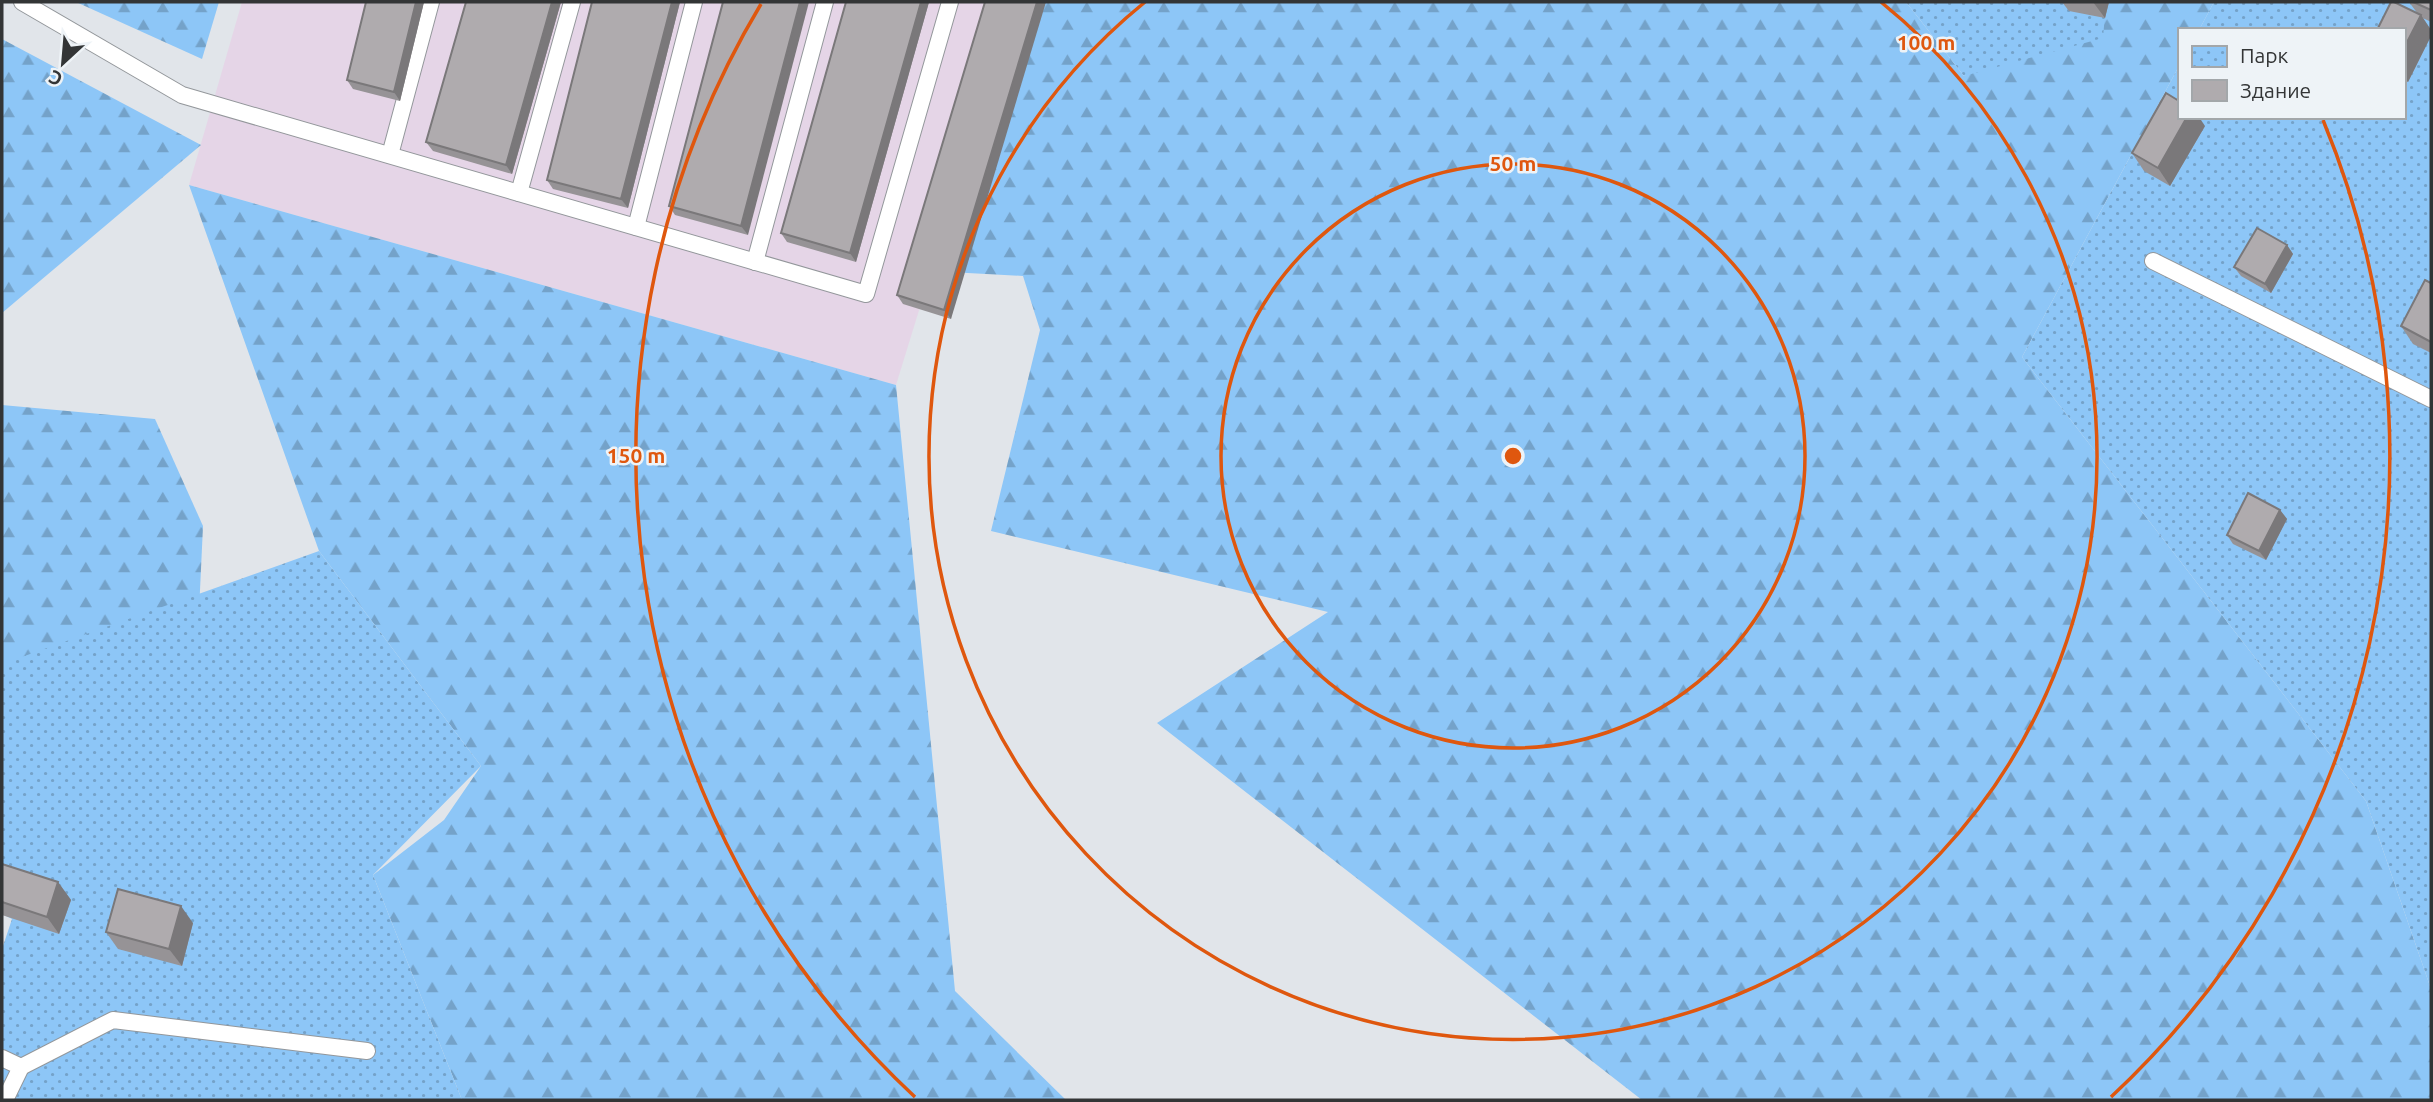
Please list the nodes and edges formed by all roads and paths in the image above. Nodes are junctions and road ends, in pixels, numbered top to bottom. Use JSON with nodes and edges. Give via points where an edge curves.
{"nodes":[{"id":1,"x":22,"y":2,"type":"edge"},
{"id":2,"x":431,"y":2,"type":"edge"},
{"id":3,"x":572,"y":2,"type":"edge"},
{"id":4,"x":694,"y":2,"type":"edge"},
{"id":5,"x":825,"y":2,"type":"edge"},
{"id":6,"x":950,"y":2,"type":"edge"},
{"id":7,"x":390,"y":155,"type":"junction"},
{"id":8,"x":519,"y":193,"type":"junction"},
{"id":9,"x":636,"y":227,"type":"junction"},
{"id":10,"x":2153,"y":261,"type":"dead end"},
{"id":11,"x":755,"y":262,"type":"junction"},
{"id":12,"x":2431,"y":399,"type":"edge"},
{"id":13,"x":367,"y":1051,"type":"dead end"},
{"id":14,"x":2,"y":1058,"type":"edge"},
{"id":15,"x":21,"y":1067,"type":"junction"},
{"id":16,"x":5,"y":1100,"type":"edge"}],
"edges":[{"from":1,"to":7,"type":"lane","via":[[181,95]]},
{"from":2,"to":7,"type":"lane"},
{"from":3,"to":8,"type":"lane"},
{"from":4,"to":9,"type":"lane"},
{"from":5,"to":11,"type":"lane"},
{"from":6,"to":11,"type":"lane","via":[[866,294]]},
{"from":7,"to":8,"type":"lane"},
{"from":8,"to":9,"type":"lane"},
{"from":9,"to":11,"type":"lane"},
{"from":10,"to":12,"type":"lane"},
{"from":13,"to":15,"type":"lane","via":[[113,1020]]},
{"from":14,"to":15,"type":"lane"},
{"from":15,"to":16,"type":"lane"}]}
